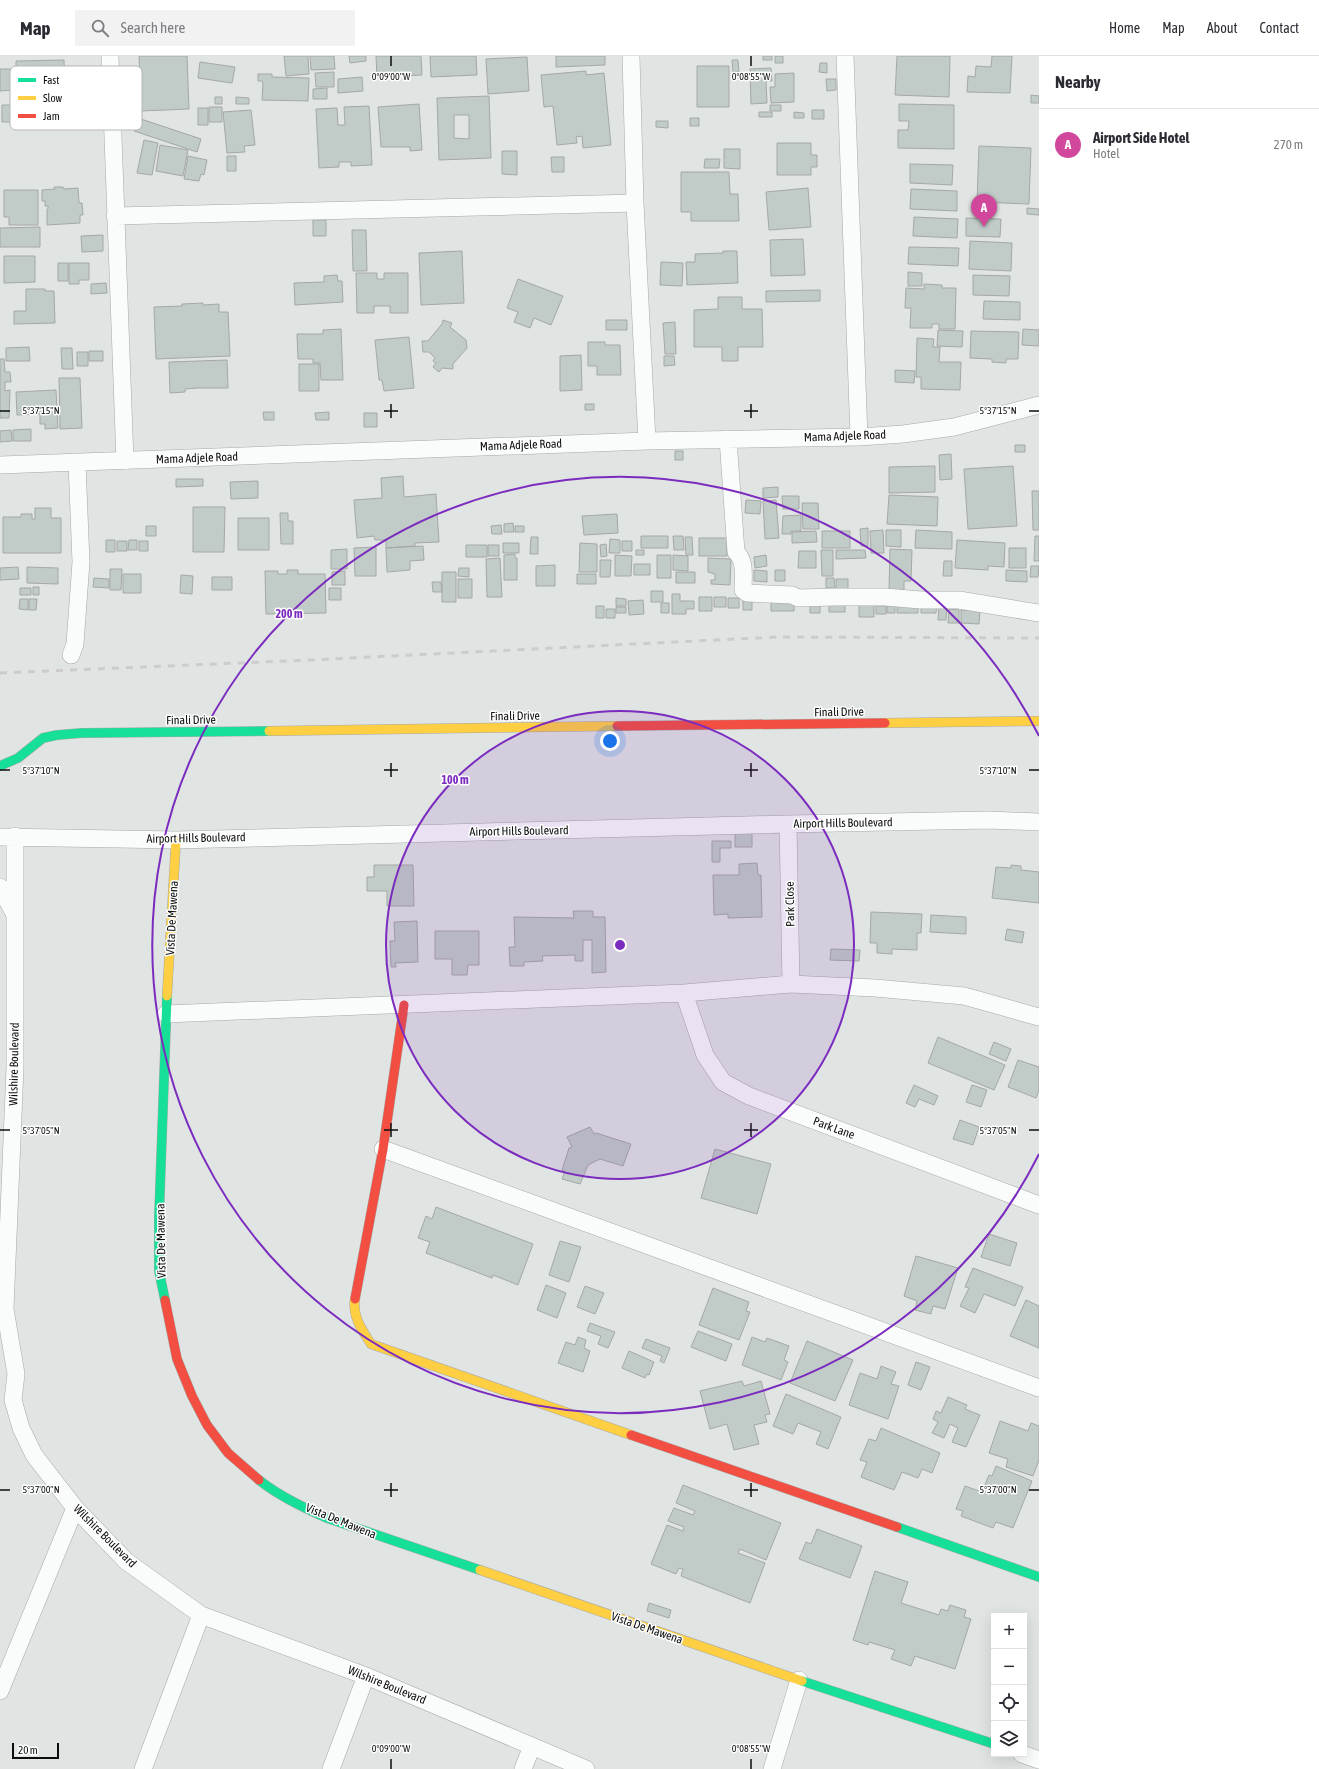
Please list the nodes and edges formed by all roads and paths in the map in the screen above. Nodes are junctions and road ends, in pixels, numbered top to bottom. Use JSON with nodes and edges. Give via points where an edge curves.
{"nodes":[{"id":1,"x":110,"y":56,"type":"edge"},
{"id":2,"x":631,"y":56,"type":"edge"},
{"id":3,"x":846,"y":56,"type":"edge"},
{"id":4,"x":110,"y":66,"type":"edge"},
{"id":5,"x":112,"y":130,"type":"edge"},
{"id":6,"x":635,"y":203,"type":"junction"},
{"id":7,"x":115,"y":216,"type":"junction"},
{"id":8,"x":1039,"y":405,"type":"edge"},
{"id":9,"x":858,"y":437,"type":"junction"},
{"id":10,"x":728,"y":439,"type":"junction"},
{"id":11,"x":647,"y":441,"type":"junction"},
{"id":12,"x":125,"y":461,"type":"junction"},
{"id":13,"x":77,"y":463,"type":"junction"},
{"id":14,"x":0,"y":466,"type":"edge"},
{"id":15,"x":1039,"y":613,"type":"edge"},
{"id":16,"x":71,"y":655,"type":"dead end"},
{"id":17,"x":1039,"y":721,"type":"edge"},
{"id":18,"x":0,"y":766,"type":"edge"},
{"id":19,"x":1039,"y":822,"type":"edge"},
{"id":20,"x":788,"y":824,"type":"junction"},
{"id":21,"x":7,"y":836,"type":"edge"},
{"id":22,"x":176,"y":840,"type":"junction"},
{"id":23,"x":8,"y":857,"type":"edge"},
{"id":24,"x":0,"y":887,"type":"edge"},
{"id":25,"x":14,"y":913,"type":"junction"},
{"id":26,"x":791,"y":984,"type":"junction"},
{"id":27,"x":684,"y":993,"type":"junction"},
{"id":28,"x":404,"y":1005,"type":"junction"},
{"id":29,"x":166,"y":1014,"type":"junction"},
{"id":30,"x":1039,"y":1017,"type":"edge"},
{"id":31,"x":383,"y":1149,"type":"junction"},
{"id":32,"x":1039,"y":1205,"type":"edge"},
{"id":33,"x":2,"y":1314,"type":"edge"},
{"id":34,"x":1039,"y":1388,"type":"edge"},
{"id":35,"x":75,"y":1508,"type":"junction"},
{"id":36,"x":1039,"y":1577,"type":"edge"},
{"id":37,"x":201,"y":1615,"type":"junction"},
{"id":38,"x":366,"y":1676,"type":"junction"},
{"id":39,"x":799,"y":1680,"type":"junction"},
{"id":40,"x":0,"y":1691,"type":"edge"},
{"id":41,"x":991,"y":1743,"type":"edge"},
{"id":42,"x":532,"y":1746,"type":"junction"},
{"id":43,"x":1027,"y":1756,"type":"edge"},
{"id":44,"x":1039,"y":1760,"type":"edge"},
{"id":45,"x":143,"y":1769,"type":"edge"},
{"id":46,"x":331,"y":1769,"type":"edge"},
{"id":47,"x":523,"y":1769,"type":"edge"},
{"id":48,"x":586,"y":1769,"type":"edge"},
{"id":49,"x":772,"y":1769,"type":"edge"}],
"edges":[{"from":1,"to":4,"type":"street"},
{"from":2,"to":6,"type":"street"},
{"from":3,"to":9,"type":"street"},
{"from":5,"to":7,"type":"street"},
{"from":6,"to":7,"type":"street"},
{"from":6,"to":11,"type":"street"},
{"from":7,"to":12,"type":"street"},
{"from":8,"to":9,"type":"street","name":"Mama Adjele Road","via":[[954,427]]},
{"from":9,"to":10,"type":"street","name":"Mama Adjele Road"},
{"from":10,"to":11,"type":"street","name":"Mama Adjele Road"},
{"from":10,"to":15,"type":"street","via":[[736,552],[741,557],[743,567],[743,590],[748,593],[792,595],[798,598],[835,596],[959,600]]},
{"from":11,"to":12,"type":"street","name":"Mama Adjele Road"},
{"from":12,"to":13,"type":"street","name":"Mama Adjele Road"},
{"from":13,"to":14,"type":"street","name":"Mama Adjele Road"},
{"from":13,"to":16,"type":"street","via":[[81,562],[75,644]]},
{"from":17,"to":18,"type":"street","name":"Finali Drive","via":[[63,734],[39,740],[22,756]]},
{"from":19,"to":20,"type":"street","name":"Airport Hills Boulevard","via":[[988,820]]},
{"from":20,"to":22,"type":"street","name":"Airport Hills Boulevard"},
{"from":20,"to":26,"type":"street","name":"Park Close"},
{"from":21,"to":22,"type":"street","name":"Airport Hills Boulevard"},
{"from":21,"to":23,"type":"street","name":"Wilshire Boulevard"},
{"from":22,"to":29,"type":"street","name":"Vista De Mawena"},
{"from":23,"to":25,"type":"street","name":"Wilshire Boulevard"},
{"from":24,"to":25,"type":"street"},
{"from":25,"to":33,"type":"street","name":"Wilshire Boulevard","via":[[15,1067]]},
{"from":26,"to":27,"type":"street"},
{"from":26,"to":30,"type":"street","via":[[964,996]]},
{"from":27,"to":28,"type":"street"},
{"from":27,"to":32,"type":"street","name":"Park Lane","via":[[705,1055],[723,1082],[749,1096]]},
{"from":28,"to":29,"type":"street"},
{"from":28,"to":31,"type":"street"},
{"from":29,"to":39,"type":"street","name":"Vista De Mawena","via":[[159,1271],[177,1359],[207,1425],[228,1453],[267,1486],[328,1518]]},
{"from":31,"to":34,"type":"street"},
{"from":31,"to":36,"type":"street","via":[[354,1304],[358,1325],[371,1344]]},
{"from":33,"to":35,"type":"street","name":"Wilshire Boulevard","via":[[16,1374],[13,1400],[21,1428],[34,1455]]},
{"from":35,"to":37,"type":"street","name":"Wilshire Boulevard","via":[[126,1561]]},
{"from":35,"to":40,"type":"street"},
{"from":37,"to":38,"type":"street","name":"Wilshire Boulevard"},
{"from":37,"to":45,"type":"street"},
{"from":38,"to":42,"type":"street","name":"Wilshire Boulevard"},
{"from":38,"to":46,"type":"street"},
{"from":39,"to":41,"type":"street","name":"Vista De Mawena"},
{"from":39,"to":49,"type":"street"},
{"from":42,"to":47,"type":"street"},
{"from":42,"to":48,"type":"street","name":"Wilshire Boulevard"},
{"from":43,"to":44,"type":"street"}]}
